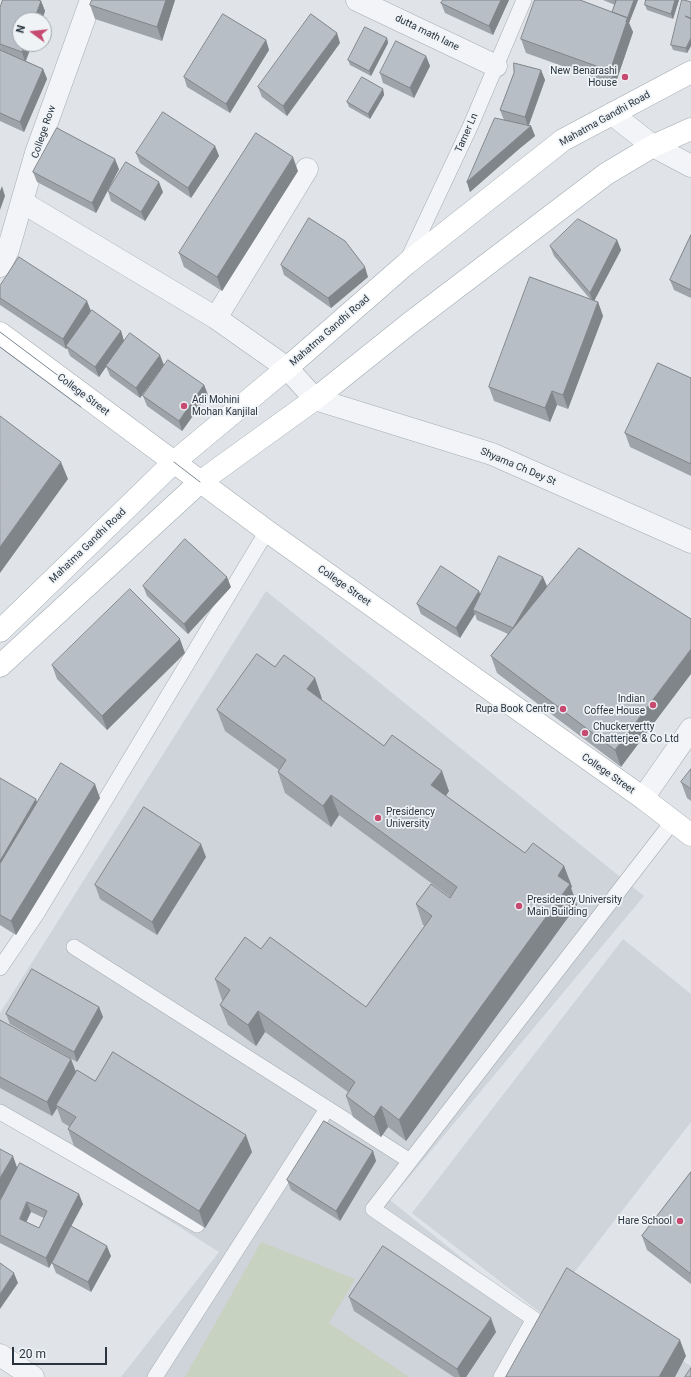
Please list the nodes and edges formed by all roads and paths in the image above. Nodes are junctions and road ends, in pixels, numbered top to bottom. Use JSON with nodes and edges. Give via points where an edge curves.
{"nodes":[{"id":1,"x":91,"y":0,"type":"edge"},
{"id":2,"x":357,"y":0,"type":"edge"},
{"id":3,"x":524,"y":0,"type":"edge"},
{"id":4,"x":496,"y":66,"type":"junction"},
{"id":5,"x":691,"y":72,"type":"edge"},
{"id":6,"x":612,"y":114,"type":"junction"},
{"id":7,"x":691,"y":129,"type":"edge"},
{"id":8,"x":653,"y":146,"type":"junction"},
{"id":9,"x":691,"y":166,"type":"edge"},
{"id":10,"x":307,"y":169,"type":"dead end"},
{"id":11,"x":22,"y":202,"type":"junction"},
{"id":12,"x":406,"y":264,"type":"junction"},
{"id":13,"x":0,"y":266,"type":"edge"},
{"id":14,"x":216,"y":318,"type":"junction"},
{"id":15,"x":0,"y":334,"type":"edge"},
{"id":16,"x":287,"y":368,"type":"junction"},
{"id":17,"x":315,"y":399,"type":"junction"},
{"id":18,"x":174,"y":462,"type":"junction"},
{"id":19,"x":200,"y":482,"type":"junction"},
{"id":20,"x":267,"y":531,"type":"junction"},
{"id":21,"x":691,"y":542,"type":"edge"},
{"id":22,"x":0,"y":631,"type":"edge"},
{"id":23,"x":0,"y":666,"type":"edge"},
{"id":24,"x":691,"y":729,"type":"edge"},
{"id":25,"x":643,"y":798,"type":"junction"},
{"id":26,"x":673,"y":821,"type":"junction"},
{"id":27,"x":691,"y":834,"type":"edge"},
{"id":28,"x":74,"y":947,"type":"dead end"},
{"id":29,"x":0,"y":968,"type":"edge"},
{"id":30,"x":327,"y":1109,"type":"junction"},
{"id":31,"x":0,"y":1112,"type":"edge"},
{"id":32,"x":410,"y":1161,"type":"junction"},
{"id":33,"x":197,"y":1225,"type":"edge"},
{"id":34,"x":0,"y":1355,"type":"edge"},
{"id":35,"x":33,"y":1377,"type":"edge"},
{"id":36,"x":155,"y":1377,"type":"edge"},
{"id":37,"x":501,"y":1377,"type":"edge"}],
"edges":[{"from":1,"to":11,"type":"street","name":"College Row","via":[[36,153]]},
{"from":2,"to":4,"type":"street","name":"dutta math lane"},
{"from":3,"to":4,"type":"lane","name":"Tamer Ln"},
{"from":4,"to":12,"type":"lane","name":"Tamer Ln"},
{"from":5,"to":6,"type":"main road","name":"Mahatma Gandhi Road"},
{"from":6,"to":8,"type":"street"},
{"from":6,"to":12,"type":"main road","name":"Mahatma Gandhi Road","via":[[563,140]]},
{"from":7,"to":8,"type":"main road"},
{"from":8,"to":9,"type":"street"},
{"from":8,"to":17,"type":"main road","via":[[606,174]]},
{"from":10,"to":14,"type":"street"},
{"from":11,"to":13,"type":"street","name":"College Row","via":[[8,250]]},
{"from":11,"to":14,"type":"street"},
{"from":12,"to":16,"type":"main road","name":"Mahatma Gandhi Road"},
{"from":14,"to":16,"type":"street"},
{"from":15,"to":18,"type":"main road","name":"College Street"},
{"from":16,"to":17,"type":"street"},
{"from":16,"to":18,"type":"main road","name":"Mahatma Gandhi Road"},
{"from":17,"to":19,"type":"main road"},
{"from":17,"to":21,"type":"street","name":"Shyama Ch Dey St","via":[[492,454]]},
{"from":18,"to":19,"type":"main road","name":"College Street"},
{"from":18,"to":22,"type":"main road","name":"Mahatma Gandhi Road"},
{"from":19,"to":20,"type":"main road","name":"College Street"},
{"from":19,"to":23,"type":"main road"},
{"from":20,"to":25,"type":"main road","name":"College Street"},
{"from":20,"to":29,"type":"lane","via":[[38,912]]},
{"from":24,"to":25,"type":"street"},
{"from":25,"to":26,"type":"main road","name":"College Street"},
{"from":26,"to":27,"type":"main road","name":"College Street"},
{"from":26,"to":32,"type":"lane"},
{"from":28,"to":30,"type":"lane"},
{"from":30,"to":32,"type":"lane"},
{"from":30,"to":36,"type":"lane"},
{"from":31,"to":33,"type":"lane"},
{"from":32,"to":37,"type":"lane","via":[[373,1209],[534,1319]]},
{"from":34,"to":35,"type":"street"}]}
